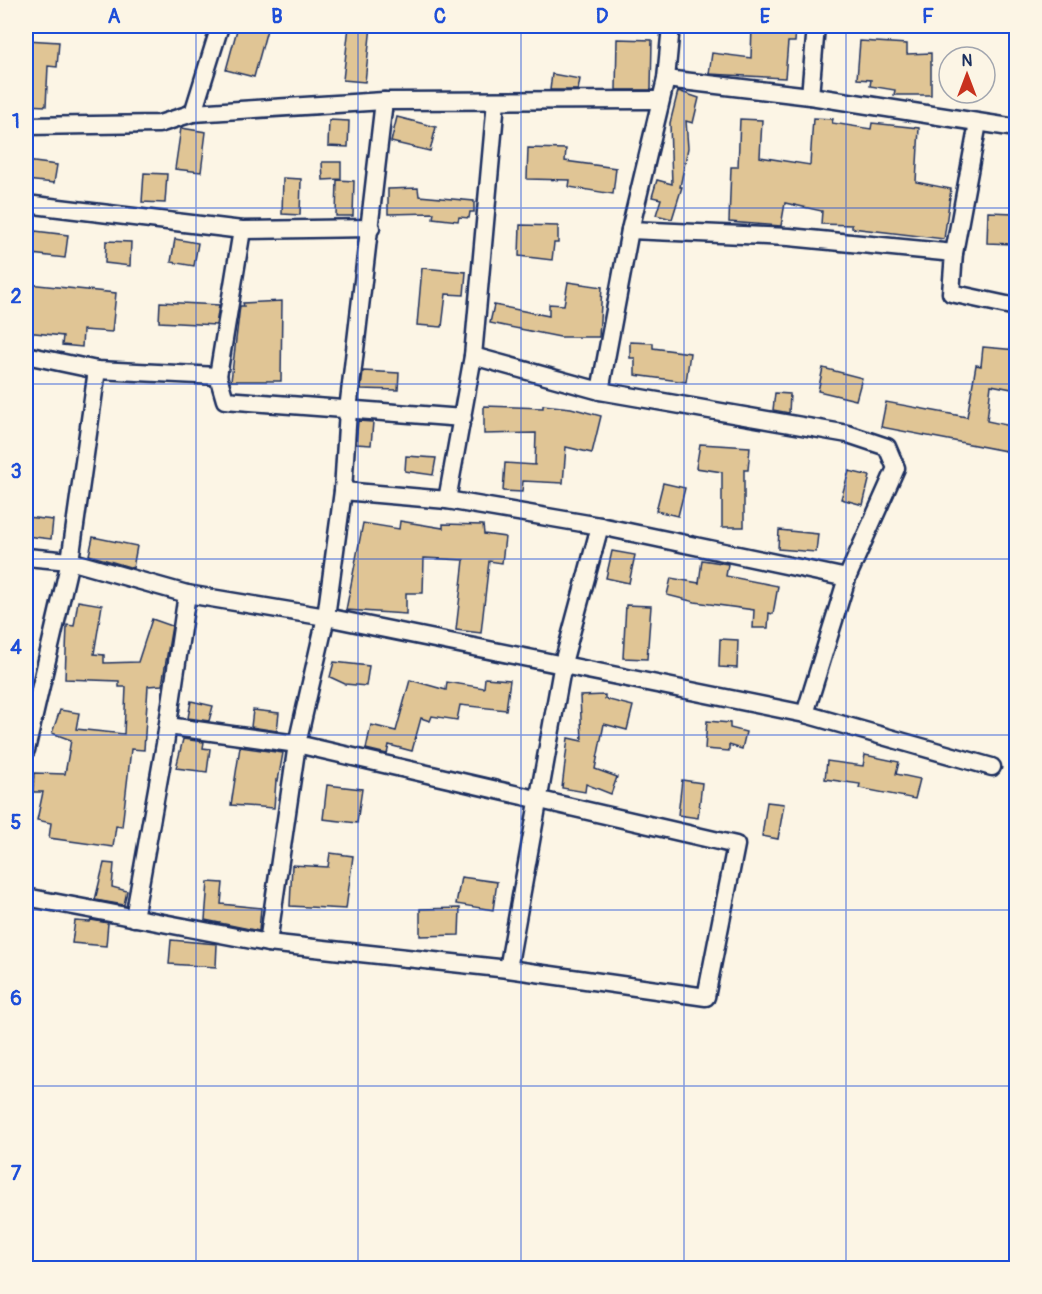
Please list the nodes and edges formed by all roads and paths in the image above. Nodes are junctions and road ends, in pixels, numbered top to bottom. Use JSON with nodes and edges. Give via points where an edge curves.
{"nodes":[{"id":1,"x":219,"y":26,"type":"edge"},
{"id":2,"x":671,"y":26,"type":"edge"},
{"id":3,"x":816,"y":26,"type":"edge"},
{"id":4,"x":666,"y":79,"type":"junction"},
{"id":5,"x":810,"y":96,"type":"junction"},
{"id":6,"x":660,"y":100,"type":"junction"},
{"id":7,"x":384,"y":101,"type":"junction"},
{"id":8,"x":496,"y":101,"type":"junction"},
{"id":9,"x":193,"y":113,"type":"junction"},
{"id":10,"x":978,"y":123,"type":"junction"},
{"id":11,"x":26,"y":126,"type":"edge"},
{"id":12,"x":1017,"y":128,"type":"edge"},
{"id":13,"x":26,"y":204,"type":"edge"},
{"id":14,"x":371,"y":228,"type":"junction"},
{"id":15,"x":242,"y":230,"type":"junction"},
{"id":16,"x":630,"y":230,"type":"junction"},
{"id":17,"x":954,"y":253,"type":"junction"},
{"id":18,"x":1017,"y":307,"type":"edge"},
{"id":19,"x":26,"y":355,"type":"edge"},
{"id":20,"x":473,"y":356,"type":"junction"},
{"id":21,"x":97,"y":370,"type":"junction"},
{"id":22,"x":218,"y":376,"type":"junction"},
{"id":23,"x":600,"y":391,"type":"junction"},
{"id":24,"x":348,"y":410,"type":"junction"},
{"id":25,"x":463,"y":418,"type":"junction"},
{"id":26,"x":344,"y":491,"type":"junction"},
{"id":27,"x":447,"y":500,"type":"junction"},
{"id":28,"x":600,"y":526,"type":"junction"},
{"id":29,"x":26,"y":557,"type":"edge"},
{"id":30,"x":70,"y":561,"type":"junction"},
{"id":31,"x":847,"y":578,"type":"junction"},
{"id":32,"x":187,"y":594,"type":"junction"},
{"id":33,"x":326,"y":617,"type":"junction"},
{"id":34,"x":563,"y":663,"type":"junction"},
{"id":35,"x":805,"y":714,"type":"junction"},
{"id":36,"x":168,"y":726,"type":"junction"},
{"id":37,"x":297,"y":744,"type":"junction"},
{"id":38,"x":26,"y":750,"type":"edge"},
{"id":39,"x":992,"y":767,"type":"dead end"},
{"id":40,"x":538,"y":801,"type":"junction"},
{"id":41,"x":26,"y":897,"type":"edge"},
{"id":42,"x":134,"y":918,"type":"junction"},
{"id":43,"x":268,"y":943,"type":"junction"},
{"id":44,"x":508,"y":969,"type":"junction"}],
"edges":[{"from":1,"to":9,"type":"street"},
{"from":2,"to":4,"type":"street"},
{"from":3,"to":5,"type":"street"},
{"from":4,"to":5,"type":"street"},
{"from":4,"to":6,"type":"street"},
{"from":5,"to":10,"type":"street"},
{"from":6,"to":8,"type":"street"},
{"from":6,"to":16,"type":"street"},
{"from":7,"to":8,"type":"street"},
{"from":7,"to":9,"type":"street"},
{"from":7,"to":14,"type":"street"},
{"from":8,"to":20,"type":"street"},
{"from":9,"to":11,"type":"street","via":[[159,124]]},
{"from":10,"to":12,"type":"street"},
{"from":10,"to":17,"type":"street"},
{"from":13,"to":15,"type":"street"},
{"from":14,"to":15,"type":"street"},
{"from":14,"to":24,"type":"street"},
{"from":15,"to":22,"type":"street"},
{"from":16,"to":17,"type":"street","via":[[789,237]]},
{"from":16,"to":23,"type":"street"},
{"from":17,"to":18,"type":"street","via":[[951,294]]},
{"from":19,"to":21,"type":"street"},
{"from":20,"to":23,"type":"street"},
{"from":20,"to":25,"type":"street"},
{"from":21,"to":22,"type":"street"},
{"from":21,"to":30,"type":"street"},
{"from":22,"to":24,"type":"street","via":[[225,400]]},
{"from":23,"to":31,"type":"street","via":[[848,434],[887,447],[896,468]]},
{"from":24,"to":25,"type":"street"},
{"from":24,"to":26,"type":"street"},
{"from":25,"to":27,"type":"street"},
{"from":26,"to":27,"type":"street"},
{"from":26,"to":33,"type":"street"},
{"from":27,"to":28,"type":"street"},
{"from":28,"to":31,"type":"street"},
{"from":28,"to":34,"type":"street"},
{"from":29,"to":30,"type":"street"},
{"from":30,"to":32,"type":"street"},
{"from":30,"to":38,"type":"street"},
{"from":31,"to":35,"type":"street"},
{"from":32,"to":33,"type":"street"},
{"from":32,"to":36,"type":"street"},
{"from":33,"to":34,"type":"street"},
{"from":33,"to":37,"type":"street"},
{"from":34,"to":35,"type":"street"},
{"from":34,"to":40,"type":"street"},
{"from":35,"to":39,"type":"street"},
{"from":36,"to":37,"type":"street"},
{"from":36,"to":42,"type":"street"},
{"from":37,"to":40,"type":"street"},
{"from":37,"to":43,"type":"street"},
{"from":40,"to":44,"type":"street"},
{"from":40,"to":44,"type":"street","via":[[736,845],[706,997]]},
{"from":41,"to":42,"type":"street"},
{"from":42,"to":43,"type":"street"},
{"from":43,"to":44,"type":"street"}]}
